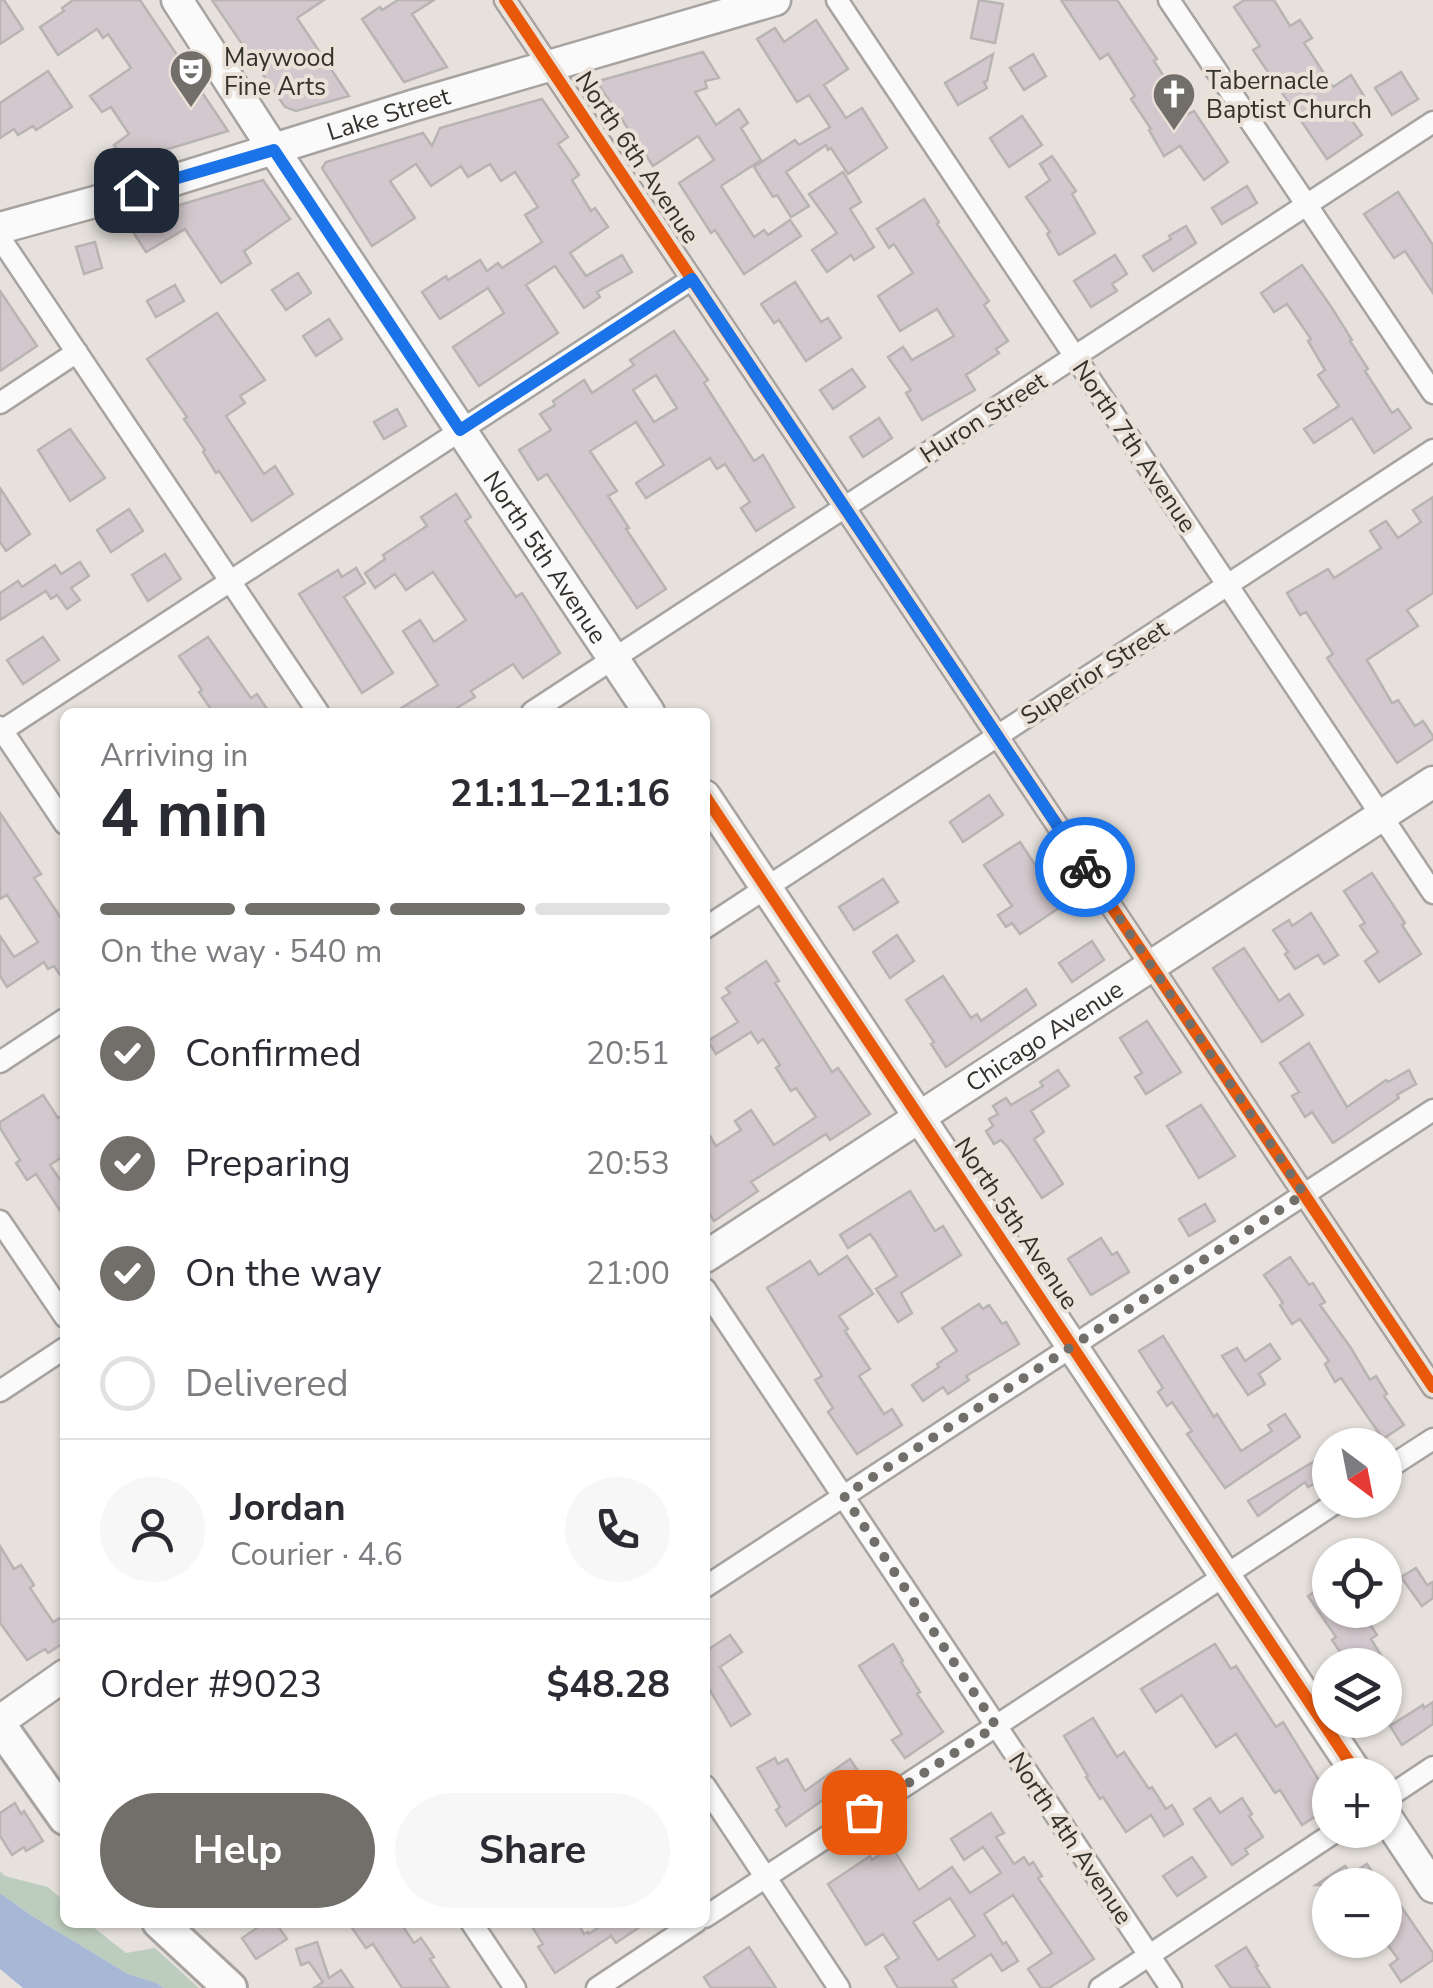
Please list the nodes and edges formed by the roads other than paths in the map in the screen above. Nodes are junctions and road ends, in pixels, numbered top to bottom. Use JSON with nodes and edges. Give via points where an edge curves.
{"nodes":[{"id":1,"x":177,"y":0,"type":"edge"},
{"id":2,"x":505,"y":0,"type":"edge"},
{"id":3,"x":775,"y":0,"type":"edge"},
{"id":4,"x":837,"y":0,"type":"edge"},
{"id":5,"x":1170,"y":0,"type":"edge"},
{"id":6,"x":550,"y":66,"type":"junction"},
{"id":7,"x":1433,"y":122,"type":"edge"},
{"id":8,"x":274,"y":150,"type":"junction"},
{"id":9,"x":1306,"y":204,"type":"junction"},
{"id":10,"x":0,"y":228,"type":"edge"},
{"id":11,"x":0,"y":238,"type":"edge"},
{"id":12,"x":692,"y":279,"type":"junction"},
{"id":13,"x":77,"y":352,"type":"junction"},
{"id":14,"x":1075,"y":356,"type":"junction"},
{"id":15,"x":1433,"y":393,"type":"edge"},
{"id":16,"x":0,"y":402,"type":"edge"},
{"id":17,"x":460,"y":430,"type":"junction"},
{"id":18,"x":1433,"y":450,"type":"edge"},
{"id":19,"x":844,"y":508,"type":"junction"},
{"id":20,"x":230,"y":581,"type":"junction"},
{"id":21,"x":1227,"y":585,"type":"junction"},
{"id":22,"x":613,"y":659,"type":"junction"},
{"id":23,"x":315,"y":708,"type":"edge"},
{"id":24,"x":538,"y":708,"type":"edge"},
{"id":25,"x":646,"y":708,"type":"edge"},
{"id":26,"x":1,"y":730,"type":"edge"},
{"id":27,"x":997,"y":736,"type":"junction"},
{"id":28,"x":1433,"y":782,"type":"edge"},
{"id":29,"x":710,"y":804,"type":"edge"},
{"id":30,"x":1382,"y":816,"type":"junction"},
{"id":31,"x":60,"y":817,"type":"edge"},
{"id":32,"x":766,"y":888,"type":"junction"},
{"id":33,"x":1433,"y":893,"type":"edge"},
{"id":34,"x":710,"y":925,"type":"edge"},
{"id":35,"x":1152,"y":967,"type":"junction"},
{"id":36,"x":60,"y":1022,"type":"edge"},
{"id":37,"x":0,"y":1062,"type":"edge"},
{"id":38,"x":1433,"y":1110,"type":"edge"},
{"id":39,"x":920,"y":1118,"type":"junction"},
{"id":40,"x":1304,"y":1194,"type":"junction"},
{"id":41,"x":0,"y":1220,"type":"edge"},
{"id":42,"x":710,"y":1254,"type":"edge"},
{"id":43,"x":710,"y":1296,"type":"edge"},
{"id":44,"x":60,"y":1310,"type":"edge"},
{"id":45,"x":1072,"y":1346,"type":"junction"},
{"id":46,"x":60,"y":1351,"type":"edge"},
{"id":47,"x":1433,"y":1387,"type":"edge"},
{"id":48,"x":0,"y":1391,"type":"edge"},
{"id":49,"x":1433,"y":1438,"type":"edge"},
{"id":50,"x":1402,"y":1459,"type":"edge"},
{"id":51,"x":844,"y":1496,"type":"junction"},
{"id":52,"x":1312,"y":1518,"type":"edge"},
{"id":53,"x":1225,"y":1575,"type":"junction"},
{"id":54,"x":710,"y":1584,"type":"edge"},
{"id":55,"x":60,"y":1679,"type":"edge"},
{"id":56,"x":0,"y":1724,"type":"edge"},
{"id":57,"x":996,"y":1726,"type":"junction"},
{"id":58,"x":1347,"y":1758,"type":"edge"},
{"id":59,"x":1433,"y":1767,"type":"edge"},
{"id":60,"x":1402,"y":1788,"type":"edge"},
{"id":61,"x":710,"y":1793,"type":"edge"},
{"id":62,"x":60,"y":1811,"type":"edge"},
{"id":63,"x":1402,"y":1840,"type":"edge"},
{"id":64,"x":1312,"y":1847,"type":"edge"},
{"id":65,"x":766,"y":1877,"type":"junction"},
{"id":66,"x":1433,"y":1887,"type":"edge"},
{"id":67,"x":710,"y":1914,"type":"edge"},
{"id":68,"x":165,"y":1928,"type":"edge"},
{"id":69,"x":476,"y":1928,"type":"edge"},
{"id":70,"x":687,"y":1928,"type":"edge"},
{"id":71,"x":1149,"y":1955,"type":"junction"},
{"id":72,"x":230,"y":1988,"type":"edge"},
{"id":73,"x":516,"y":1988,"type":"edge"},
{"id":74,"x":597,"y":1988,"type":"edge"},
{"id":75,"x":839,"y":1988,"type":"edge"},
{"id":76,"x":1100,"y":1988,"type":"edge"},
{"id":77,"x":1171,"y":1988,"type":"edge"}],
"edges":[{"from":1,"to":8,"type":"street","name":"North 5th Avenue"},
{"from":2,"to":6,"type":"street","name":"North 6th Avenue"},
{"from":3,"to":6,"type":"street","name":"Lake Street"},
{"from":4,"to":14,"type":"street","name":"North 7th Avenue"},
{"from":5,"to":9,"type":"street"},
{"from":6,"to":8,"type":"street","name":"Lake Street"},
{"from":6,"to":12,"type":"street","name":"North 6th Avenue"},
{"from":7,"to":9,"type":"street","name":"Huron Street"},
{"from":8,"to":10,"type":"street","name":"Lake Street"},
{"from":8,"to":17,"type":"street","name":"North 5th Avenue"},
{"from":9,"to":14,"type":"street","name":"Huron Street"},
{"from":9,"to":15,"type":"street"},
{"from":11,"to":13,"type":"street"},
{"from":12,"to":17,"type":"street"},
{"from":12,"to":19,"type":"street","name":"North 6th Avenue"},
{"from":13,"to":16,"type":"street"},
{"from":13,"to":20,"type":"street"},
{"from":14,"to":19,"type":"street","name":"Huron Street"},
{"from":14,"to":21,"type":"street","name":"North 7th Avenue"},
{"from":17,"to":20,"type":"street"},
{"from":17,"to":22,"type":"street","name":"North 5th Avenue"},
{"from":18,"to":21,"type":"street","name":"Superior Street"},
{"from":19,"to":22,"type":"street","name":"Huron Street"},
{"from":19,"to":27,"type":"street","name":"North 6th Avenue"},
{"from":20,"to":23,"type":"street"},
{"from":20,"to":26,"type":"street"},
{"from":21,"to":27,"type":"street","name":"Superior Street"},
{"from":21,"to":30,"type":"street","name":"North 7th Avenue"},
{"from":22,"to":24,"type":"street","name":"Huron Street"},
{"from":22,"to":25,"type":"street","name":"North 5th Avenue"},
{"from":26,"to":31,"type":"street"},
{"from":27,"to":32,"type":"street","name":"Superior Street"},
{"from":27,"to":35,"type":"street","name":"North 6th Avenue"},
{"from":28,"to":30,"type":"street","name":"Chicago Avenue"},
{"from":29,"to":32,"type":"street","name":"North 5th Avenue"},
{"from":30,"to":33,"type":"street","name":"North 7th Avenue"},
{"from":30,"to":35,"type":"street","name":"Chicago Avenue"},
{"from":32,"to":34,"type":"street","name":"Superior Street"},
{"from":32,"to":39,"type":"street","name":"North 5th Avenue"},
{"from":35,"to":39,"type":"street","name":"Chicago Avenue"},
{"from":35,"to":40,"type":"street","name":"North 6th Avenue"},
{"from":36,"to":37,"type":"street"},
{"from":38,"to":40,"type":"street"},
{"from":39,"to":42,"type":"street","name":"Chicago Avenue"},
{"from":39,"to":45,"type":"street","name":"North 5th Avenue"},
{"from":40,"to":45,"type":"street"},
{"from":40,"to":47,"type":"street","name":"North 6th Avenue"},
{"from":41,"to":44,"type":"street"},
{"from":43,"to":51,"type":"street","name":"North 4th Avenue"},
{"from":45,"to":51,"type":"street"},
{"from":45,"to":53,"type":"street","name":"North 5th Avenue"},
{"from":46,"to":48,"type":"street"},
{"from":49,"to":50,"type":"street"},
{"from":51,"to":54,"type":"street"},
{"from":51,"to":57,"type":"street","name":"North 4th Avenue"},
{"from":52,"to":53,"type":"street"},
{"from":53,"to":57,"type":"street"},
{"from":53,"to":58,"type":"street","name":"North 5th Avenue"},
{"from":55,"to":56,"type":"street"},
{"from":56,"to":62,"type":"main road"},
{"from":57,"to":65,"type":"street"},
{"from":57,"to":71,"type":"street","name":"North 4th Avenue"},
{"from":59,"to":60,"type":"street"},
{"from":61,"to":65,"type":"street"},
{"from":63,"to":66,"type":"street"},
{"from":64,"to":71,"type":"street"},
{"from":65,"to":67,"type":"street"},
{"from":65,"to":75,"type":"street"},
{"from":68,"to":72,"type":"main road"},
{"from":69,"to":73,"type":"street"},
{"from":70,"to":74,"type":"street"},
{"from":71,"to":76,"type":"street"},
{"from":71,"to":77,"type":"street","name":"North 4th Avenue"}]}
